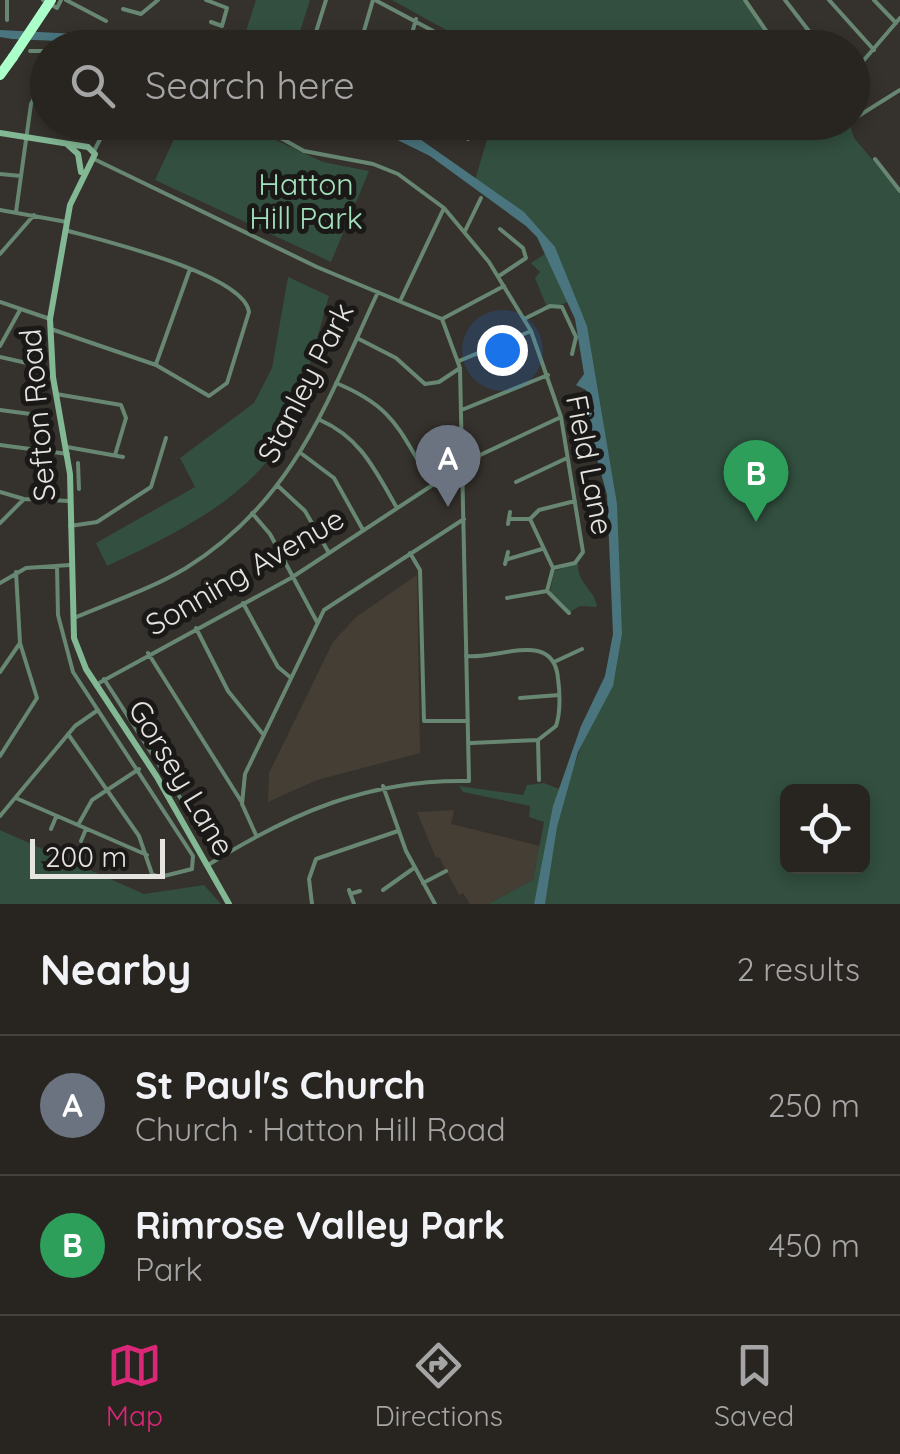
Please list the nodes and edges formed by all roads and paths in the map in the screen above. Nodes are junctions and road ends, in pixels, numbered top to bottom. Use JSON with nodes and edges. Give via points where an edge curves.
{"nodes":[{"id":1,"x":8,"y":0,"type":"edge"},
{"id":2,"x":43,"y":0,"type":"edge"},
{"id":3,"x":51,"y":0,"type":"edge"},
{"id":4,"x":64,"y":0,"type":"edge"},
{"id":5,"x":158,"y":0,"type":"edge"},
{"id":6,"x":206,"y":0,"type":"edge"},
{"id":7,"x":326,"y":0,"type":"edge"},
{"id":8,"x":374,"y":0,"type":"edge"},
{"id":9,"x":745,"y":0,"type":"edge"},
{"id":10,"x":785,"y":0,"type":"edge"},
{"id":11,"x":829,"y":0,"type":"edge"},
{"id":12,"x":874,"y":0,"type":"edge"},
{"id":13,"x":124,"y":9,"type":"dead end"},
{"id":14,"x":416,"y":18,"type":"junction"},
{"id":15,"x":8,"y":20,"type":"dead end"},
{"id":16,"x":102,"y":21,"type":"dead end"},
{"id":17,"x":898,"y":21,"type":"edge"},
{"id":18,"x":210,"y":22,"type":"dead end"},
{"id":19,"x":317,"y":30,"type":"edge"},
{"id":20,"x":365,"y":30,"type":"edge"},
{"id":21,"x":413,"y":30,"type":"edge"},
{"id":22,"x":433,"y":30,"type":"edge"},
{"id":23,"x":766,"y":30,"type":"edge"},
{"id":24,"x":808,"y":30,"type":"edge"},
{"id":25,"x":856,"y":30,"type":"edge"},
{"id":26,"x":870,"y":46,"type":"edge"},
{"id":27,"x":874,"y":50,"type":"junction"},
{"id":28,"x":870,"y":54,"type":"edge"},
{"id":29,"x":7,"y":58,"type":"edge"},
{"id":30,"x":0,"y":76,"type":"edge"},
{"id":31,"x":899,"y":93,"type":"edge"},
{"id":32,"x":30,"y":104,"type":"edge"},
{"id":33,"x":870,"y":110,"type":"edge"},
{"id":34,"x":0,"y":133,"type":"edge"},
{"id":35,"x":26,"y":136,"type":"junction"},
{"id":36,"x":30,"y":137,"type":"edge"},
{"id":37,"x":46,"y":140,"type":"edge"},
{"id":38,"x":97,"y":140,"type":"edge"},
{"id":39,"x":284,"y":140,"type":"edge"},
{"id":40,"x":87,"y":156,"type":"junction"},
{"id":41,"x":876,"y":160,"type":"dead end"},
{"id":42,"x":0,"y":174,"type":"edge"},
{"id":43,"x":20,"y":176,"type":"junction"},
{"id":44,"x":900,"y":190,"type":"edge"},
{"id":45,"x":481,"y":198,"type":"dead end"},
{"id":46,"x":444,"y":208,"type":"junction"},
{"id":47,"x":0,"y":210,"type":"edge"},
{"id":48,"x":16,"y":212,"type":"junction"},
{"id":49,"x":34,"y":215,"type":"junction"},
{"id":50,"x":66,"y":226,"type":"junction"},
{"id":51,"x":500,"y":229,"type":"dead end"},
{"id":52,"x":464,"y":231,"type":"junction"},
{"id":53,"x":0,"y":254,"type":"edge"},
{"id":54,"x":190,"y":269,"type":"junction"},
{"id":55,"x":498,"y":276,"type":"junction"},
{"id":56,"x":504,"y":285,"type":"junction"},
{"id":57,"x":378,"y":292,"type":"junction"},
{"id":58,"x":401,"y":300,"type":"junction"},
{"id":59,"x":0,"y":302,"type":"edge"},
{"id":60,"x":20,"y":310,"type":"junction"},
{"id":61,"x":524,"y":318,"type":"junction"},
{"id":62,"x":50,"y":319,"type":"junction"},
{"id":63,"x":442,"y":319,"type":"junction"},
{"id":64,"x":50,"y":329,"type":"junction"},
{"id":65,"x":531,"y":332,"type":"junction"},
{"id":66,"x":356,"y":338,"type":"junction"},
{"id":67,"x":0,"y":346,"type":"edge"},
{"id":68,"x":572,"y":354,"type":"dead end"},
{"id":69,"x":0,"y":357,"type":"edge"},
{"id":70,"x":30,"y":364,"type":"dead end"},
{"id":71,"x":156,"y":364,"type":"junction"},
{"id":72,"x":460,"y":364,"type":"junction"},
{"id":73,"x":548,"y":375,"type":"junction"},
{"id":74,"x":336,"y":383,"type":"junction"},
{"id":75,"x":56,"y":394,"type":"junction"},
{"id":76,"x":0,"y":410,"type":"edge"},
{"id":77,"x":462,"y":410,"type":"junction"},
{"id":78,"x":562,"y":418,"type":"junction"},
{"id":79,"x":320,"y":420,"type":"junction"},
{"id":80,"x":51,"y":424,"type":"dead end"},
{"id":81,"x":166,"y":438,"type":"dead end"},
{"id":82,"x":0,"y":445,"type":"edge"},
{"id":83,"x":67,"y":450,"type":"junction"},
{"id":84,"x":302,"y":454,"type":"junction"},
{"id":85,"x":115,"y":455,"type":"junction"},
{"id":86,"x":123,"y":457,"type":"dead end"},
{"id":87,"x":568,"y":458,"type":"junction"},
{"id":88,"x":78,"y":463,"type":"dead end"},
{"id":89,"x":463,"y":464,"type":"junction"},
{"id":90,"x":74,"y":474,"type":"junction"},
{"id":91,"x":516,"y":482,"type":"dead end"},
{"id":92,"x":434,"y":484,"type":"junction"},
{"id":93,"x":278,"y":486,"type":"junction"},
{"id":94,"x":79,"y":489,"type":"dead end"},
{"id":95,"x":0,"y":492,"type":"edge"},
{"id":96,"x":24,"y":499,"type":"junction"},
{"id":97,"x":70,"y":500,"type":"junction"},
{"id":98,"x":575,"y":501,"type":"junction"},
{"id":99,"x":397,"y":508,"type":"junction"},
{"id":100,"x":252,"y":513,"type":"junction"},
{"id":101,"x":510,"y":518,"type":"dead end"},
{"id":102,"x":464,"y":519,"type":"junction"},
{"id":103,"x":530,"y":519,"type":"junction"},
{"id":104,"x":0,"y":523,"type":"edge"},
{"id":105,"x":70,"y":530,"type":"junction"},
{"id":106,"x":363,"y":530,"type":"junction"},
{"id":107,"x":542,"y":549,"type":"junction"},
{"id":108,"x":410,"y":552,"type":"junction"},
{"id":109,"x":329,"y":553,"type":"junction"},
{"id":110,"x":507,"y":558,"type":"dead end"},
{"id":111,"x":70,"y":565,"type":"junction"},
{"id":112,"x":56,"y":566,"type":"junction"},
{"id":113,"x":553,"y":568,"type":"junction"},
{"id":114,"x":16,"y":572,"type":"junction"},
{"id":115,"x":291,"y":578,"type":"junction"},
{"id":116,"x":0,"y":583,"type":"edge"},
{"id":117,"x":547,"y":592,"type":"junction"},
{"id":118,"x":507,"y":598,"type":"dead end"},
{"id":119,"x":243,"y":602,"type":"junction"},
{"id":120,"x":569,"y":613,"type":"dead end"},
{"id":121,"x":72,"y":619,"type":"junction"},
{"id":122,"x":317,"y":622,"type":"junction"},
{"id":123,"x":196,"y":628,"type":"junction"},
{"id":124,"x":20,"y":643,"type":"junction"},
{"id":125,"x":582,"y":649,"type":"dead end"},
{"id":126,"x":148,"y":652,"type":"junction"},
{"id":127,"x":466,"y":656,"type":"junction"},
{"id":128,"x":554,"y":662,"type":"junction"},
{"id":129,"x":0,"y":672,"type":"edge"},
{"id":130,"x":290,"y":677,"type":"junction"},
{"id":131,"x":104,"y":680,"type":"junction"},
{"id":132,"x":94,"y":682,"type":"junction"},
{"id":133,"x":80,"y":685,"type":"junction"},
{"id":134,"x":559,"y":695,"type":"junction"},
{"id":135,"x":520,"y":698,"type":"dead end"},
{"id":136,"x":98,"y":710,"type":"junction"},
{"id":137,"x":468,"y":721,"type":"junction"},
{"id":138,"x":262,"y":733,"type":"junction"},
{"id":139,"x":68,"y":734,"type":"junction"},
{"id":140,"x":538,"y":740,"type":"junction"},
{"id":141,"x":469,"y":743,"type":"junction"},
{"id":142,"x":0,"y":756,"type":"edge"},
{"id":143,"x":139,"y":769,"type":"junction"},
{"id":144,"x":539,"y":780,"type":"dead end"},
{"id":145,"x":382,"y":786,"type":"junction"},
{"id":146,"x":108,"y":789,"type":"junction"},
{"id":147,"x":18,"y":798,"type":"junction"},
{"id":148,"x":242,"y":804,"type":"junction"},
{"id":149,"x":56,"y":816,"type":"junction"},
{"id":150,"x":0,"y":817,"type":"edge"},
{"id":151,"x":6,"y":822,"type":"dead end"},
{"id":152,"x":78,"y":826,"type":"junction"},
{"id":153,"x":51,"y":828,"type":"dead end"},
{"id":154,"x":86,"y":829,"type":"junction"},
{"id":155,"x":398,"y":831,"type":"junction"},
{"id":156,"x":256,"y":835,"type":"junction"},
{"id":157,"x":139,"y":836,"type":"junction"},
{"id":158,"x":81,"y":841,"type":"dead end"},
{"id":159,"x":128,"y":847,"type":"junction"},
{"id":160,"x":228,"y":852,"type":"junction"},
{"id":161,"x":146,"y":855,"type":"junction"},
{"id":162,"x":208,"y":865,"type":"junction"},
{"id":163,"x":414,"y":868,"type":"junction"},
{"id":164,"x":446,"y":871,"type":"dead end"},
{"id":165,"x":423,"y":883,"type":"junction"},
{"id":166,"x":384,"y":890,"type":"dead end"},
{"id":167,"x":360,"y":891,"type":"dead end"},
{"id":168,"x":229,"y":904,"type":"edge"},
{"id":169,"x":312,"y":904,"type":"edge"},
{"id":170,"x":354,"y":904,"type":"edge"},
{"id":171,"x":436,"y":904,"type":"edge"}],
"edges":[{"from":1,"to":15,"type":"street"},
{"from":2,"to":4,"type":"street","via":[[57,8]]},
{"from":2,"to":29,"type":"highway","bridge":true},
{"from":3,"to":29,"type":"highway","bridge":true},
{"from":4,"to":16,"type":"street"},
{"from":5,"to":13,"type":"street","via":[[146,12]]},
{"from":6,"to":18,"type":"street","via":[[227,8],[222,26]]},
{"from":7,"to":19,"type":"street"},
{"from":8,"to":14,"type":"street"},
{"from":8,"to":20,"type":"street"},
{"from":9,"to":23,"type":"street"},
{"from":10,"to":24,"type":"street"},
{"from":11,"to":25,"type":"street"},
{"from":12,"to":17,"type":"street"},
{"from":14,"to":21,"type":"street"},
{"from":14,"to":22,"type":"street"},
{"from":17,"to":27,"type":"street"},
{"from":26,"to":27,"type":"street"},
{"from":27,"to":28,"type":"street"},
{"from":29,"to":30,"type":"highway"},
{"from":31,"to":33,"type":"street"},
{"from":32,"to":35,"type":"street"},
{"from":34,"to":35,"type":"main road"},
{"from":35,"to":36,"type":"main road"},
{"from":35,"to":43,"type":"street"},
{"from":37,"to":40,"type":"main road"},
{"from":38,"to":40,"type":"street"},
{"from":39,"to":46,"type":"street","name":"Field Lane","via":[[396,173]]},
{"from":40,"to":50,"type":"main road","name":"Sefton Road"},
{"from":40,"to":57,"type":"street"},
{"from":41,"to":44,"type":"street"},
{"from":42,"to":43,"type":"street"},
{"from":43,"to":48,"type":"street"},
{"from":45,"to":52,"type":"street"},
{"from":46,"to":52,"type":"street","name":"Field Lane"},
{"from":46,"to":58,"type":"street"},
{"from":47,"to":48,"type":"street"},
{"from":48,"to":49,"type":"street"},
{"from":49,"to":50,"type":"street"},
{"from":49,"to":53,"type":"street"},
{"from":50,"to":54,"type":"street"},
{"from":50,"to":62,"type":"main road","name":"Sefton Road"},
{"from":51,"to":55,"type":"street","via":[[526,258]]},
{"from":52,"to":55,"type":"street","name":"Field Lane"},
{"from":54,"to":71,"type":"street"},
{"from":54,"to":71,"type":"street","via":[[240,292],[249,306],[227,383],[202,395]]},
{"from":55,"to":56,"type":"street","name":"Field Lane"},
{"from":56,"to":61,"type":"street","name":"Field Lane"},
{"from":56,"to":63,"type":"street"},
{"from":57,"to":58,"type":"street"},
{"from":57,"to":66,"type":"street","name":"Stanley Park"},
{"from":58,"to":63,"type":"street"},
{"from":59,"to":60,"type":"street"},
{"from":60,"to":62,"type":"street"},
{"from":60,"to":67,"type":"street"},
{"from":61,"to":65,"type":"street","name":"Field Lane"},
{"from":61,"to":68,"type":"street","via":[[562,307],[576,336]]},
{"from":62,"to":64,"type":"main road","name":"Sefton Road"},
{"from":63,"to":72,"type":"street"},
{"from":64,"to":71,"type":"street"},
{"from":64,"to":75,"type":"main road","name":"Sefton Road"},
{"from":65,"to":72,"type":"street"},
{"from":65,"to":73,"type":"street","name":"Field Lane"},
{"from":66,"to":72,"type":"street","via":[[396,358],[426,384]]},
{"from":66,"to":74,"type":"street","name":"Stanley Park"},
{"from":69,"to":70,"type":"street"},
{"from":72,"to":77,"type":"street"},
{"from":73,"to":77,"type":"street"},
{"from":73,"to":78,"type":"street","name":"Field Lane"},
{"from":74,"to":79,"type":"street","name":"Stanley Park"},
{"from":74,"to":92,"type":"street","via":[[391,417]]},
{"from":75,"to":83,"type":"main road","name":"Sefton Road"},
{"from":75,"to":85,"type":"street","via":[[120,404],[126,418]]},
{"from":76,"to":80,"type":"street","via":[[38,415],[40,423]]},
{"from":77,"to":89,"type":"street"},
{"from":78,"to":87,"type":"street","name":"Field Lane"},
{"from":78,"to":89,"type":"street","name":"Sonning Avenue"},
{"from":79,"to":84,"type":"street","name":"Stanley Park"},
{"from":79,"to":99,"type":"street","via":[[363,450]]},
{"from":81,"to":105,"type":"street","via":[[151,487],[96,522]]},
{"from":82,"to":83,"type":"street"},
{"from":83,"to":85,"type":"street"},
{"from":83,"to":90,"type":"main road","name":"Sefton Road"},
{"from":84,"to":93,"type":"street","name":"Stanley Park"},
{"from":84,"to":106,"type":"street","via":[[334,478]]},
{"from":85,"to":86,"type":"street"},
{"from":87,"to":91,"type":"street"},
{"from":87,"to":98,"type":"street","name":"Field Lane"},
{"from":88,"to":90,"type":"street"},
{"from":89,"to":92,"type":"street","name":"Sonning Avenue"},
{"from":89,"to":102,"type":"street"},
{"from":90,"to":94,"type":"street"},
{"from":90,"to":97,"type":"main road","name":"Sefton Road"},
{"from":92,"to":99,"type":"street","name":"Sonning Avenue"},
{"from":93,"to":100,"type":"street","name":"Stanley Park"},
{"from":93,"to":109,"type":"street","via":[[305,511]]},
{"from":95,"to":96,"type":"street"},
{"from":96,"to":97,"type":"street"},
{"from":96,"to":104,"type":"street"},
{"from":97,"to":105,"type":"main road","name":"Sefton Road"},
{"from":98,"to":103,"type":"street","via":[[539,510]]},
{"from":98,"to":113,"type":"street","name":"Field Lane","via":[[581,557]]},
{"from":99,"to":106,"type":"street","name":"Sonning Avenue"},
{"from":100,"to":115,"type":"street"},
{"from":100,"to":121,"type":"street","name":"Stanley Park","via":[[182,570]]},
{"from":101,"to":103,"type":"street"},
{"from":102,"to":108,"type":"street"},
{"from":102,"to":127,"type":"street"},
{"from":103,"to":107,"type":"street"},
{"from":105,"to":111,"type":"main road","name":"Gorsey Lane"},
{"from":106,"to":109,"type":"street","name":"Sonning Avenue"},
{"from":107,"to":110,"type":"street"},
{"from":107,"to":113,"type":"street"},
{"from":108,"to":122,"type":"street","via":[[345,592]]},
{"from":108,"to":137,"type":"street","via":[[420,570],[424,721]]},
{"from":109,"to":115,"type":"street","name":"Sonning Avenue"},
{"from":111,"to":112,"type":"street"},
{"from":111,"to":121,"type":"main road","name":"Gorsey Lane"},
{"from":112,"to":114,"type":"street"},
{"from":112,"to":133,"type":"street","name":"Gorsey Lane","via":[[61,631]]},
{"from":113,"to":117,"type":"street"},
{"from":114,"to":116,"type":"street"},
{"from":114,"to":124,"type":"street"},
{"from":115,"to":119,"type":"street","name":"Sonning Avenue"},
{"from":115,"to":122,"type":"street"},
{"from":117,"to":118,"type":"street"},
{"from":117,"to":120,"type":"street"},
{"from":119,"to":123,"type":"street","name":"Sonning Avenue"},
{"from":119,"to":130,"type":"street"},
{"from":121,"to":132,"type":"main road","name":"Gorsey Lane","via":[[78,655]]},
{"from":122,"to":130,"type":"street"},
{"from":123,"to":126,"type":"street","name":"Sonning Avenue"},
{"from":123,"to":138,"type":"street","via":[[228,691]]},
{"from":124,"to":129,"type":"street"},
{"from":124,"to":142,"type":"street","via":[[37,698]]},
{"from":125,"to":128,"type":"street"},
{"from":126,"to":131,"type":"street","name":"Sonning Avenue"},
{"from":126,"to":148,"type":"street"},
{"from":127,"to":128,"type":"street","via":[[534,648]]},
{"from":127,"to":137,"type":"street"},
{"from":128,"to":134,"type":"street"},
{"from":130,"to":138,"type":"street"},
{"from":131,"to":132,"type":"street","name":"Sonning Avenue"},
{"from":131,"to":160,"type":"street","via":[[199,826]]},
{"from":132,"to":133,"type":"street"},
{"from":132,"to":162,"type":"main road","name":"Gorsey Lane"},
{"from":133,"to":136,"type":"street","name":"Gorsey Lane"},
{"from":134,"to":135,"type":"street"},
{"from":134,"to":140,"type":"street","via":[[556,726]]},
{"from":136,"to":139,"type":"street"},
{"from":136,"to":143,"type":"street","name":"Gorsey Lane"},
{"from":137,"to":141,"type":"street"},
{"from":138,"to":148,"type":"street","via":[[245,774]]},
{"from":139,"to":146,"type":"street"},
{"from":139,"to":147,"type":"street"},
{"from":140,"to":141,"type":"street"},
{"from":140,"to":144,"type":"street"},
{"from":141,"to":145,"type":"street","via":[[469,780]]},
{"from":143,"to":146,"type":"street"},
{"from":143,"to":161,"type":"street","name":"Gorsey Lane","via":[[194,866],[158,878]]},
{"from":145,"to":155,"type":"street"},
{"from":145,"to":156,"type":"street"},
{"from":146,"to":152,"type":"street","via":[[89,804]]},
{"from":146,"to":157,"type":"street"},
{"from":147,"to":149,"type":"street"},
{"from":147,"to":150,"type":"street"},
{"from":148,"to":156,"type":"street"},
{"from":149,"to":152,"type":"street"},
{"from":149,"to":153,"type":"street"},
{"from":150,"to":151,"type":"street"},
{"from":152,"to":154,"type":"street"},
{"from":154,"to":158,"type":"street"},
{"from":154,"to":159,"type":"street"},
{"from":155,"to":163,"type":"street"},
{"from":155,"to":169,"type":"street","via":[[316,859],[309,880]]},
{"from":156,"to":160,"type":"street"},
{"from":157,"to":159,"type":"street"},
{"from":157,"to":161,"type":"street"},
{"from":159,"to":161,"type":"street"},
{"from":160,"to":162,"type":"street"},
{"from":162,"to":168,"type":"main road","name":"Gorsey Lane"},
{"from":163,"to":165,"type":"street"},
{"from":163,"to":166,"type":"street"},
{"from":164,"to":165,"type":"street"},
{"from":165,"to":171,"type":"street"},
{"from":167,"to":170,"type":"street","via":[[350,892]]}]}
